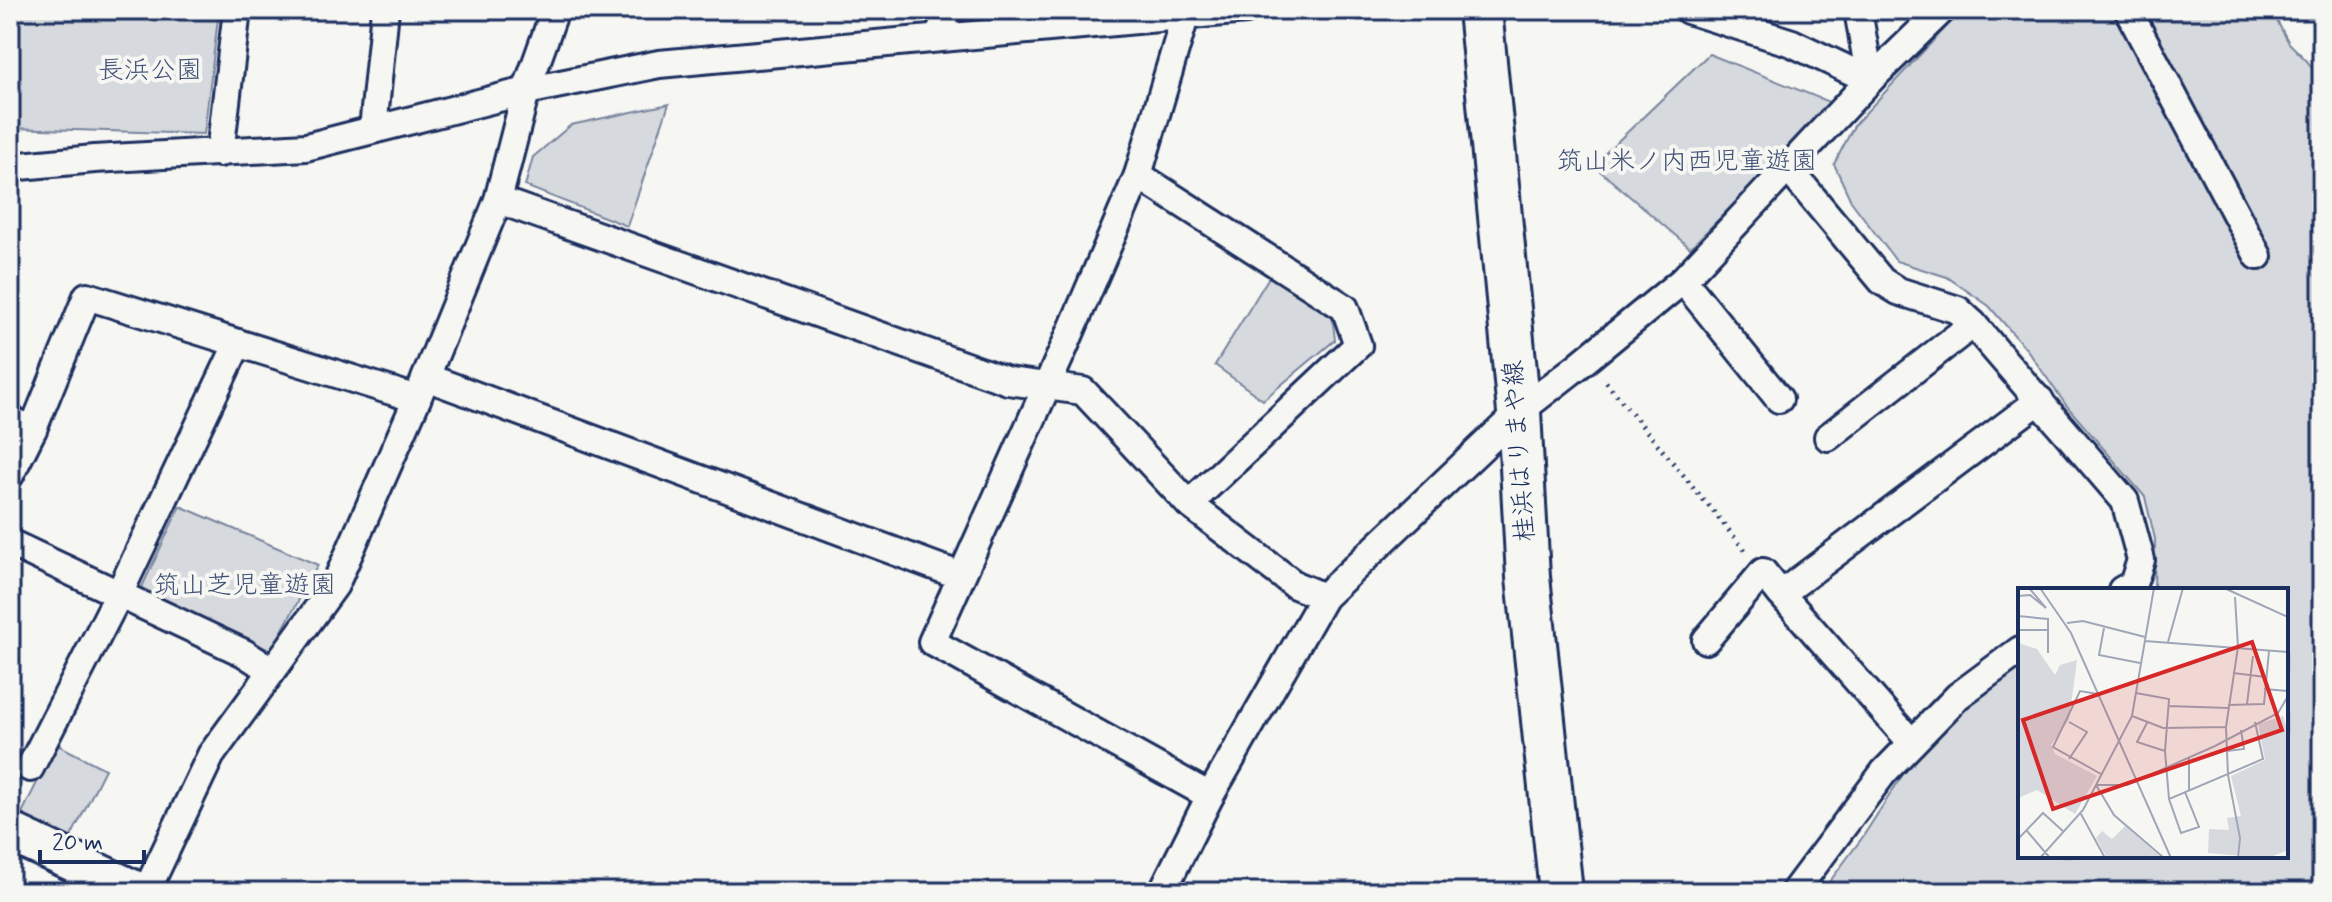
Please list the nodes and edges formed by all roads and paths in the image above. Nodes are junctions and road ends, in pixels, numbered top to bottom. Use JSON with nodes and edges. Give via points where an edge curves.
{"nodes":[{"id":1,"x":237,"y":10,"type":"edge"},
{"id":2,"x":385,"y":10,"type":"edge"},
{"id":3,"x":555,"y":10,"type":"edge"},
{"id":4,"x":947,"y":10,"type":"edge"},
{"id":5,"x":1246,"y":10,"type":"edge"},
{"id":6,"x":1480,"y":10,"type":"edge"},
{"id":7,"x":1688,"y":10,"type":"edge"},
{"id":8,"x":1858,"y":10,"type":"edge"},
{"id":9,"x":1942,"y":10,"type":"edge"},
{"id":10,"x":2128,"y":10,"type":"edge"},
{"id":11,"x":1186,"y":12,"type":"edge"},
{"id":12,"x":939,"y":37,"type":"junction"},
{"id":13,"x":1870,"y":80,"type":"junction"},
{"id":14,"x":526,"y":91,"type":"junction"},
{"id":15,"x":373,"y":129,"type":"junction"},
{"id":16,"x":220,"y":153,"type":"junction"},
{"id":17,"x":10,"y":167,"type":"edge"},
{"id":18,"x":1788,"y":168,"type":"junction"},
{"id":19,"x":1138,"y":175,"type":"junction"},
{"id":20,"x":498,"y":200,"type":"junction"},
{"id":21,"x":2258,"y":256,"type":"dead end"},
{"id":22,"x":1683,"y":280,"type":"junction"},
{"id":23,"x":1973,"y":324,"type":"junction"},
{"id":24,"x":238,"y":343,"type":"junction"},
{"id":25,"x":1602,"y":377,"type":"dead end"},
{"id":26,"x":1046,"y":385,"type":"junction"},
{"id":27,"x":422,"y":388,"type":"junction"},
{"id":28,"x":1779,"y":399,"type":"dead end"},
{"id":29,"x":2040,"y":400,"type":"junction"},
{"id":30,"x":1519,"y":412,"type":"junction"},
{"id":31,"x":21,"y":424,"type":"edge"},
{"id":32,"x":1828,"y":437,"type":"dead end"},
{"id":33,"x":10,"y":475,"type":"edge"},
{"id":34,"x":1189,"y":504,"type":"junction"},
{"id":35,"x":10,"y":543,"type":"edge"},
{"id":36,"x":1763,"y":572,"type":"junction"},
{"id":37,"x":961,"y":576,"type":"junction"},
{"id":38,"x":2126,"y":588,"type":"edge"},
{"id":39,"x":119,"y":594,"type":"junction"},
{"id":40,"x":1781,"y":594,"type":"junction"},
{"id":41,"x":1324,"y":597,"type":"junction"},
{"id":42,"x":1706,"y":640,"type":"dead end"},
{"id":43,"x":2018,"y":651,"type":"edge"},
{"id":44,"x":272,"y":671,"type":"junction"},
{"id":45,"x":1912,"y":743,"type":"junction"},
{"id":46,"x":30,"y":768,"type":"dead end"},
{"id":47,"x":1210,"y":796,"type":"junction"},
{"id":48,"x":10,"y":832,"type":"edge"},
{"id":49,"x":138,"y":892,"type":"edge"},
{"id":50,"x":146,"y":892,"type":"edge"},
{"id":51,"x":1162,"y":892,"type":"edge"},
{"id":52,"x":1561,"y":892,"type":"edge"},
{"id":53,"x":1794,"y":892,"type":"edge"}],
"edges":[{"from":1,"to":16,"type":"street"},
{"from":2,"to":15,"type":"street"},
{"from":3,"to":14,"type":"street"},
{"from":4,"to":12,"type":"street"},
{"from":5,"to":11,"type":"street"},
{"from":6,"to":30,"type":"main road","name":"桂浜はりまや線"},
{"from":7,"to":13,"type":"street","via":[[1792,43]]},
{"from":8,"to":13,"type":"street"},
{"from":9,"to":13,"type":"street"},
{"from":10,"to":21,"type":"street"},
{"from":11,"to":12,"type":"street"},
{"from":11,"to":19,"type":"street"},
{"from":12,"to":14,"type":"street","via":[[659,64]]},
{"from":13,"to":18,"type":"street"},
{"from":14,"to":15,"type":"street"},
{"from":14,"to":20,"type":"street"},
{"from":15,"to":16,"type":"street","via":[[306,147]]},
{"from":16,"to":17,"type":"street"},
{"from":18,"to":22,"type":"street"},
{"from":18,"to":23,"type":"street","via":[[1882,281],[1958,310]]},
{"from":19,"to":26,"type":"street"},
{"from":19,"to":34,"type":"street","via":[[1345,308],[1358,345]]},
{"from":20,"to":26,"type":"street","via":[[1008,381]]},
{"from":20,"to":27,"type":"street"},
{"from":22,"to":28,"type":"street"},
{"from":22,"to":30,"type":"street"},
{"from":23,"to":29,"type":"street"},
{"from":23,"to":32,"type":"street"},
{"from":24,"to":27,"type":"street"},
{"from":24,"to":31,"type":"street","via":[[87,296]]},
{"from":24,"to":39,"type":"street"},
{"from":25,"to":36,"type":"path"},
{"from":26,"to":34,"type":"street","via":[[1083,391]]},
{"from":26,"to":37,"type":"street"},
{"from":27,"to":37,"type":"street"},
{"from":27,"to":44,"type":"street","via":[[335,585]]},
{"from":29,"to":38,"type":"street","via":[[2125,501],[2141,560],[2133,584]]},
{"from":29,"to":40,"type":"street"},
{"from":30,"to":41,"type":"street"},
{"from":30,"to":52,"type":"main road","name":"桂浜はりまや線","via":[[1528,577]]},
{"from":31,"to":33,"type":"street"},
{"from":34,"to":41,"type":"street","via":[[1295,585]]},
{"from":35,"to":39,"type":"street"},
{"from":36,"to":40,"type":"street"},
{"from":36,"to":42,"type":"street"},
{"from":37,"to":47,"type":"street","via":[[932,642]]},
{"from":39,"to":44,"type":"street"},
{"from":39,"to":46,"type":"street"},
{"from":40,"to":45,"type":"street"},
{"from":41,"to":47,"type":"street"},
{"from":43,"to":45,"type":"street","via":[[1958,696]]},
{"from":44,"to":50,"type":"street","via":[[211,755]]},
{"from":45,"to":53,"type":"street"},
{"from":47,"to":51,"type":"street"},
{"from":48,"to":49,"type":"street"}]}
